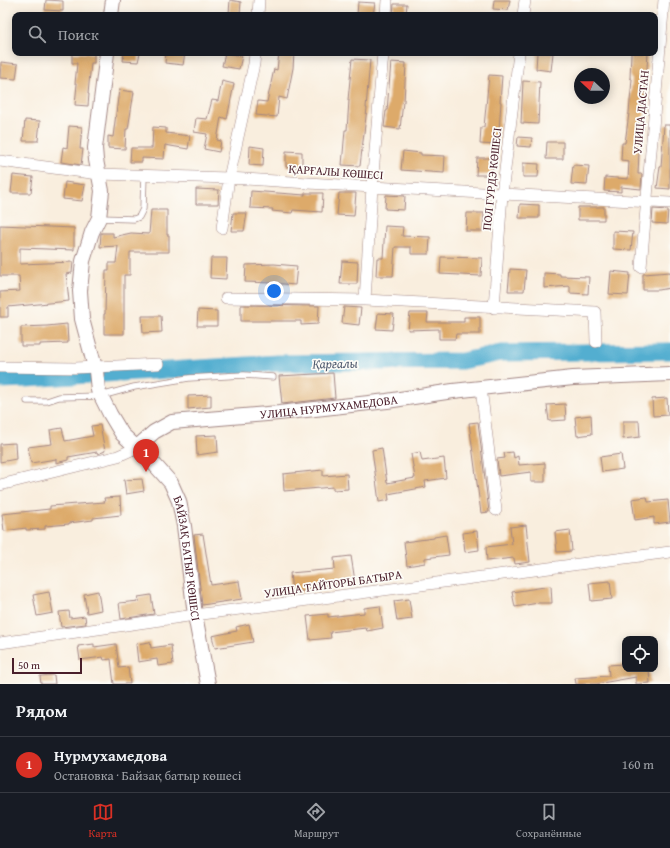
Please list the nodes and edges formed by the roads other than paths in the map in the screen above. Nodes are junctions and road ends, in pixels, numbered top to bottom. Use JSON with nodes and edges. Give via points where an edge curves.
{"nodes":[{"id":1,"x":113,"y":0,"type":"edge"},
{"id":2,"x":259,"y":0,"type":"edge"},
{"id":3,"x":387,"y":0,"type":"edge"},
{"id":4,"x":525,"y":0,"type":"edge"},
{"id":5,"x":664,"y":0,"type":"edge"},
{"id":6,"x":111,"y":12,"type":"edge"},
{"id":7,"x":258,"y":12,"type":"edge"},
{"id":8,"x":386,"y":12,"type":"edge"},
{"id":9,"x":523,"y":12,"type":"edge"},
{"id":10,"x":107,"y":56,"type":"edge"},
{"id":11,"x":255,"y":56,"type":"edge"},
{"id":12,"x":383,"y":56,"type":"edge"},
{"id":13,"x":519,"y":56,"type":"edge"},
{"id":14,"x":0,"y":161,"type":"edge"},
{"id":15,"x":99,"y":174,"type":"junction"},
{"id":16,"x":144,"y":175,"type":"junction"},
{"id":17,"x":229,"y":178,"type":"junction"},
{"id":18,"x":372,"y":187,"type":"junction"},
{"id":19,"x":502,"y":194,"type":"junction"},
{"id":20,"x":646,"y":202,"type":"junction"},
{"id":21,"x":670,"y":203,"type":"edge"},
{"id":22,"x":99,"y":218,"type":"junction"},
{"id":23,"x":222,"y":228,"type":"dead end"},
{"id":24,"x":641,"y":267,"type":"dead end"},
{"id":25,"x":226,"y":298,"type":"dead end"},
{"id":26,"x":366,"y":300,"type":"junction"},
{"id":27,"x":494,"y":308,"type":"junction"},
{"id":28,"x":596,"y":342,"type":"dead end"},
{"id":29,"x":158,"y":364,"type":"dead end"},
{"id":30,"x":0,"y":366,"type":"edge"},
{"id":31,"x":95,"y":369,"type":"junction"},
{"id":32,"x":670,"y":374,"type":"edge"},
{"id":33,"x":273,"y":377,"type":"dead end"},
{"id":34,"x":481,"y":388,"type":"junction"},
{"id":35,"x":100,"y":393,"type":"junction"},
{"id":36,"x":28,"y":400,"type":"dead end"},
{"id":37,"x":136,"y":448,"type":"junction"},
{"id":38,"x":0,"y":485,"type":"edge"},
{"id":39,"x":496,"y":510,"type":"dead end"},
{"id":40,"x":670,"y":552,"type":"edge"},
{"id":41,"x":195,"y":615,"type":"junction"},
{"id":42,"x":0,"y":643,"type":"edge"},
{"id":43,"x":208,"y":684,"type":"edge"}],
"edges":[{"from":1,"to":6,"type":"street"},
{"from":2,"to":7,"type":"street"},
{"from":3,"to":8,"type":"street"},
{"from":4,"to":9,"type":"street"},
{"from":5,"to":20,"type":"street","name":"УЛИЦА ДАСТАН"},
{"from":10,"to":15,"type":"street","via":[[96,148]]},
{"from":11,"to":17,"type":"street"},
{"from":12,"to":18,"type":"street"},
{"from":13,"to":19,"type":"street","name":"ПОЛ ГУРДЭ КӨШЕСІ"},
{"from":14,"to":15,"type":"street","name":"ҚАРҒАЛЫ КӨШЕСІ"},
{"from":15,"to":16,"type":"street","name":"ҚАРҒАЛЫ КӨШЕСІ"},
{"from":15,"to":22,"type":"street","via":[[102,191]]},
{"from":16,"to":17,"type":"street","name":"ҚАРҒАЛЫ КӨШЕСІ"},
{"from":16,"to":22,"type":"lane","via":[[143,209],[139,217]]},
{"from":17,"to":18,"type":"street","name":"ҚАРҒАЛЫ КӨШЕСІ"},
{"from":17,"to":23,"type":"street"},
{"from":18,"to":19,"type":"street","name":"ҚАРҒАЛЫ КӨШЕСІ"},
{"from":18,"to":26,"type":"street"},
{"from":19,"to":20,"type":"street","name":"ҚАРҒАЛЫ КӨШЕСІ"},
{"from":19,"to":27,"type":"street","name":"ПОЛ ГУРДЭ КӨШЕСІ"},
{"from":20,"to":21,"type":"street","name":"ҚАРҒАЛЫ КӨШЕСІ"},
{"from":20,"to":24,"type":"street","name":"УЛИЦА ДАСТАН"},
{"from":22,"to":31,"type":"street","via":[[83,261],[80,291],[82,318]]},
{"from":25,"to":26,"type":"street"},
{"from":26,"to":27,"type":"street"},
{"from":27,"to":28,"type":"street","via":[[595,312]]},
{"from":29,"to":31,"type":"street"},
{"from":30,"to":31,"type":"street"},
{"from":31,"to":35,"type":"street"},
{"from":32,"to":34,"type":"street","name":"УЛИЦА НУРМУХАМЕДОВА","via":[[573,378]]},
{"from":33,"to":35,"type":"lane","via":[[244,375],[189,378]]},
{"from":34,"to":37,"type":"street","name":"УЛИЦА НУРМУХАМЕДОВА","via":[[279,413],[172,422],[154,432]]},
{"from":34,"to":39,"type":"street"},
{"from":35,"to":36,"type":"lane","via":[[59,396],[47,401]]},
{"from":35,"to":37,"type":"street","name":"БАЙЗАҚ БАТЫР КӨШЕСІ","via":[[122,434]]},
{"from":37,"to":38,"type":"street","name":"УЛИЦА НУРМУХАМЕДОВА","via":[[118,456]]},
{"from":37,"to":41,"type":"street","name":"БАЙЗАҚ БАТЫР КӨШЕСІ","via":[[171,483],[179,500]]},
{"from":40,"to":41,"type":"street","name":"УЛИЦА ТАЙТОРЫ БАТЫРА"},
{"from":41,"to":42,"type":"street","name":"УЛИЦА ТАЙТОРЫ БАТЫРА"},
{"from":41,"to":43,"type":"street","name":"БАЙЗАҚ БАТЫР КӨШЕСІ"}]}
